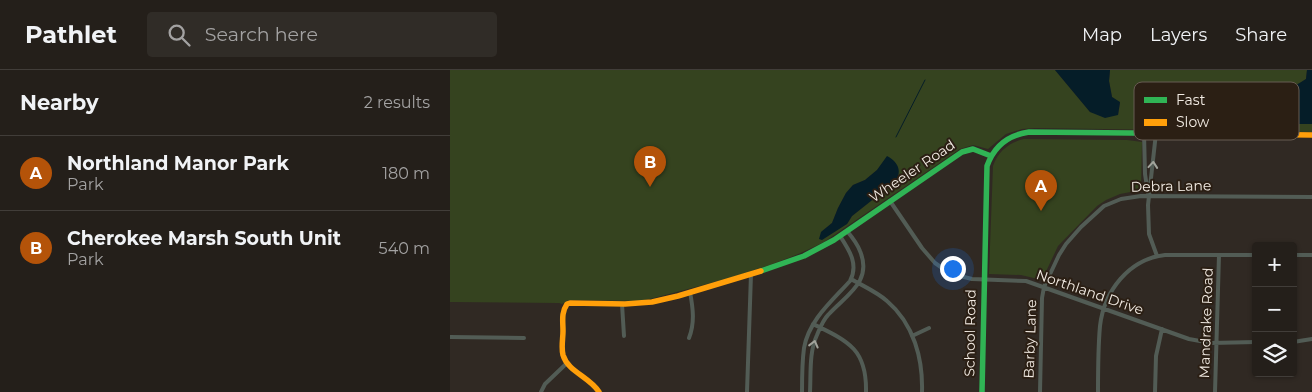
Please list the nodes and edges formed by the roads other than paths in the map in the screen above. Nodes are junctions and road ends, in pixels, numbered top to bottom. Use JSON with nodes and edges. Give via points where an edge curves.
{"nodes":[{"id":1,"x":1134,"y":133,"type":"edge"},
{"id":2,"x":1299,"y":135,"type":"edge"},
{"id":3,"x":1312,"y":135,"type":"edge"},
{"id":4,"x":1144,"y":140,"type":"edge"},
{"id":5,"x":1155,"y":140,"type":"edge"},
{"id":6,"x":991,"y":156,"type":"junction"},
{"id":7,"x":1149,"y":196,"type":"junction"},
{"id":8,"x":1312,"y":197,"type":"edge"},
{"id":9,"x":890,"y":201,"type":"junction"},
{"id":10,"x":847,"y":231,"type":"junction"},
{"id":11,"x":840,"y":236,"type":"junction"},
{"id":12,"x":1219,"y":255,"type":"junction"},
{"id":13,"x":1252,"y":255,"type":"edge"},
{"id":14,"x":1297,"y":255,"type":"edge"},
{"id":15,"x":1312,"y":255,"type":"edge"},
{"id":16,"x":1157,"y":256,"type":"junction"},
{"id":17,"x":751,"y":274,"type":"junction"},
{"id":18,"x":851,"y":279,"type":"junction"},
{"id":19,"x":984,"y":279,"type":"junction"},
{"id":20,"x":859,"y":283,"type":"junction"},
{"id":21,"x":1044,"y":287,"type":"junction"},
{"id":22,"x":690,"y":292,"type":"junction"},
{"id":23,"x":622,"y":304,"type":"junction"},
{"id":24,"x":1105,"y":308,"type":"junction"},
{"id":25,"x":813,"y":324,"type":"junction"},
{"id":26,"x":820,"y":328,"type":"junction"},
{"id":27,"x":928,"y":328,"type":"dead end"},
{"id":28,"x":1162,"y":329,"type":"junction"},
{"id":29,"x":624,"y":336,"type":"dead end"},
{"id":30,"x":912,"y":336,"type":"junction"},
{"id":31,"x":450,"y":337,"type":"edge"},
{"id":32,"x":524,"y":338,"type":"dead end"},
{"id":33,"x":689,"y":338,"type":"dead end"},
{"id":34,"x":1312,"y":339,"type":"edge"},
{"id":35,"x":1297,"y":341,"type":"edge"},
{"id":36,"x":1216,"y":342,"type":"junction"},
{"id":37,"x":1252,"y":342,"type":"edge"},
{"id":38,"x":567,"y":364,"type":"junction"},
{"id":39,"x":542,"y":392,"type":"edge"},
{"id":40,"x":600,"y":392,"type":"edge"},
{"id":41,"x":747,"y":392,"type":"edge"},
{"id":42,"x":802,"y":392,"type":"edge"},
{"id":43,"x":810,"y":392,"type":"edge"},
{"id":44,"x":866,"y":392,"type":"edge"},
{"id":45,"x":922,"y":392,"type":"edge"},
{"id":46,"x":982,"y":392,"type":"edge"},
{"id":47,"x":1040,"y":392,"type":"edge"},
{"id":48,"x":1098,"y":392,"type":"edge"},
{"id":49,"x":1155,"y":392,"type":"edge"},
{"id":50,"x":1215,"y":392,"type":"edge"}],
"edges":[{"from":1,"to":6,"type":"street","via":[[1020,133],[1005,139]]},
{"from":2,"to":3,"type":"street"},
{"from":4,"to":7,"type":"street"},
{"from":7,"to":5,"type":"street","one_way":true},
{"from":6,"to":9,"type":"street","name":"Wheeler Road","via":[[976,149],[966,150]]},
{"from":6,"to":19,"type":"street","name":"School Road","via":[[987,166]]},
{"from":7,"to":8,"type":"street","name":"Debra Lane"},
{"from":7,"to":16,"type":"street","via":[[1149,234]]},
{"from":7,"to":21,"type":"street","name":"Debra Lane","via":[[1121,198],[1100,209],[1066,244]]},
{"from":9,"to":10,"type":"street","name":"Wheeler Road"},
{"from":9,"to":19,"type":"street","name":"Northland Drive","via":[[935,263],[956,275]]},
{"from":10,"to":11,"type":"street","name":"Wheeler Road"},
{"from":10,"to":20,"type":"street","via":[[862,259]]},
{"from":11,"to":17,"type":"street","name":"Wheeler Road","via":[[801,258]]},
{"from":11,"to":18,"type":"street","via":[[852,256]]},
{"from":12,"to":13,"type":"street"},
{"from":12,"to":16,"type":"street"},
{"from":12,"to":36,"type":"street","name":"Mandrake Road"},
{"from":14,"to":15,"type":"street"},
{"from":16,"to":24,"type":"street","via":[[1125,273],[1115,285]]},
{"from":17,"to":22,"type":"street","name":"Wheeler Road"},
{"from":17,"to":41,"type":"street"},
{"from":18,"to":20,"type":"street"},
{"from":18,"to":25,"type":"street"},
{"from":19,"to":21,"type":"street","name":"Northland Drive","via":[[1026,281]]},
{"from":19,"to":46,"type":"street","name":"School Road"},
{"from":20,"to":26,"type":"street","via":[[826,316]]},
{"from":20,"to":30,"type":"street","via":[[889,303]]},
{"from":21,"to":24,"type":"street","name":"Northland Drive"},
{"from":21,"to":47,"type":"street","name":"Barby Lane"},
{"from":22,"to":23,"type":"street","name":"Wheeler Road","via":[[650,302]]},
{"from":22,"to":33,"type":"street","via":[[693,324]]},
{"from":23,"to":29,"type":"street"},
{"from":23,"to":38,"type":"street","name":"Wheeler Road","via":[[570,303],[566,306],[563,311],[562,348]]},
{"from":24,"to":28,"type":"street","name":"Northland Drive"},
{"from":24,"to":48,"type":"street","via":[[1100,326]]},
{"from":25,"to":26,"type":"street"},
{"from":25,"to":42,"type":"street","via":[[804,350]]},
{"from":43,"to":26,"type":"street","one_way":true,"via":[[812,349]]},
{"from":26,"to":44,"type":"street","via":[[848,344],[860,356],[866,375]]},
{"from":27,"to":30,"type":"street"},
{"from":28,"to":36,"type":"street","name":"Northland Drive","via":[[1189,339]]},
{"from":28,"to":49,"type":"street","via":[[1156,356]]},
{"from":30,"to":45,"type":"street","via":[[920,358]]},
{"from":31,"to":32,"type":"street"},
{"from":34,"to":35,"type":"street"},
{"from":36,"to":37,"type":"street","name":"Northland Drive"},
{"from":36,"to":50,"type":"street","name":"Mandrake Road"},
{"from":38,"to":39,"type":"street","via":[[545,384]]},
{"from":38,"to":40,"type":"street","via":[[597,386]]}]}
